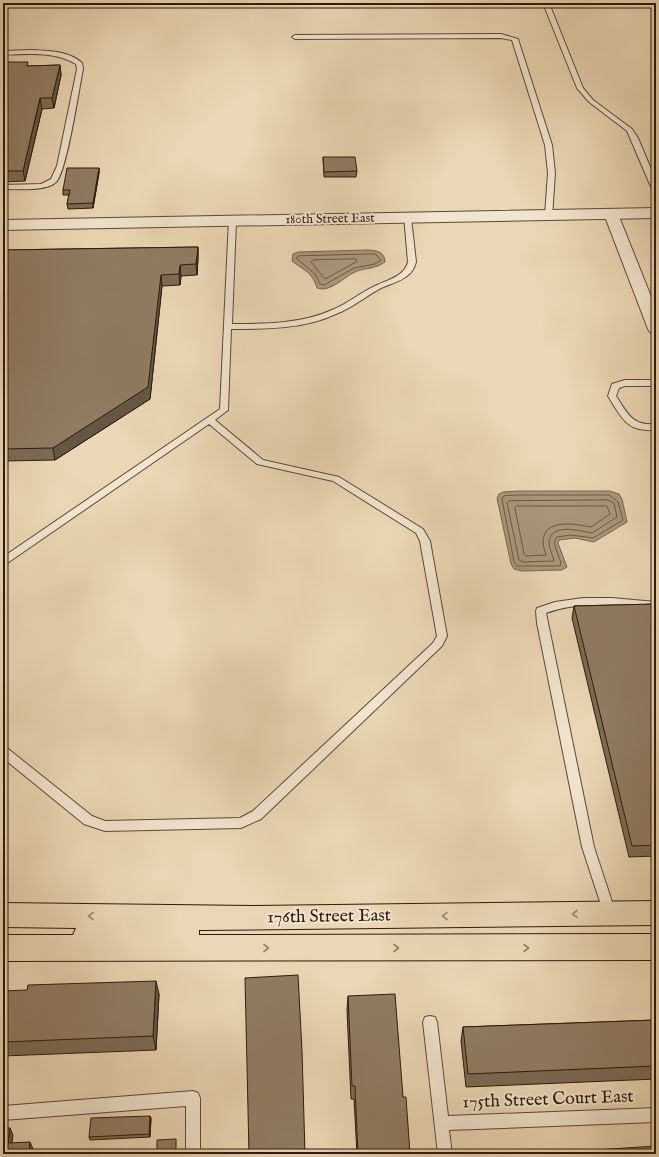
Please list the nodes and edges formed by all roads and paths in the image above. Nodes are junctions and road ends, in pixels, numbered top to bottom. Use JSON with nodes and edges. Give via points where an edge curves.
{"nodes":[{"id":1,"x":546,"y":3,"type":"edge"},
{"id":2,"x":295,"y":37,"type":"dead end"},
{"id":3,"x":3,"y":54,"type":"edge"},
{"id":4,"x":3,"y":187,"type":"edge"},
{"id":5,"x":656,"y":189,"type":"edge"},
{"id":6,"x":656,"y":213,"type":"edge"},
{"id":7,"x":611,"y":214,"type":"junction"},
{"id":8,"x":549,"y":215,"type":"junction"},
{"id":9,"x":407,"y":218,"type":"junction"},
{"id":10,"x":232,"y":221,"type":"junction"},
{"id":11,"x":3,"y":225,"type":"edge"},
{"id":12,"x":227,"y":327,"type":"junction"},
{"id":13,"x":656,"y":329,"type":"edge"},
{"id":14,"x":656,"y":383,"type":"edge"},
{"id":15,"x":210,"y":420,"type":"junction"},
{"id":16,"x":656,"y":427,"type":"edge"},
{"id":17,"x":3,"y":562,"type":"edge"},
{"id":18,"x":656,"y":606,"type":"edge"},
{"id":19,"x":3,"y":751,"type":"edge"},
{"id":20,"x":656,"y":913,"type":"edge"},
{"id":21,"x":610,"y":914,"type":"junction"},
{"id":22,"x":3,"y":915,"type":"edge"},
{"id":23,"x":253,"y":918,"type":"junction"},
{"id":24,"x":656,"y":947,"type":"edge"},
{"id":25,"x":3,"y":948,"type":"edge"},
{"id":26,"x":430,"y":1022,"type":"dead end"},
{"id":27,"x":3,"y":1113,"type":"edge"},
{"id":28,"x":656,"y":1115,"type":"edge"},
{"id":29,"x":441,"y":1123,"type":"junction"},
{"id":30,"x":193,"y":1154,"type":"edge"},
{"id":31,"x":445,"y":1154,"type":"edge"}],
"edges":[{"from":1,"to":5,"type":"lane","via":[[580,88],[591,101],[630,130]]},
{"from":2,"to":8,"type":"lane","via":[[501,36],[515,39],[547,136],[551,161]]},
{"from":3,"to":4,"type":"lane","via":[[56,54],[72,58],[79,63],[80,69],[60,166],[54,180],[42,186]]},
{"from":6,"to":7,"type":"street","name":"180th Street East"},
{"from":7,"to":8,"type":"street","name":"180th Street East"},
{"from":7,"to":13,"type":"street"},
{"from":8,"to":9,"type":"street","name":"180th Street East"},
{"from":9,"to":10,"type":"street","name":"180th Street East"},
{"from":9,"to":12,"type":"lane","via":[[412,262],[405,274],[328,315],[283,326]]},
{"from":10,"to":11,"type":"street","name":"180th Street East"},
{"from":10,"to":12,"type":"lane"},
{"from":12,"to":15,"type":"lane","via":[[224,410]]},
{"from":14,"to":16,"type":"lane","via":[[625,383],[615,386],[612,396],[626,419],[642,428]]},
{"from":15,"to":17,"type":"lane"},
{"from":15,"to":19,"type":"lane","via":[[260,462],[336,479],[420,531],[425,541],[442,636],[437,646],[257,815],[240,823],[105,826],[88,820]]},
{"from":18,"to":21,"type":"lane","via":[[594,601],[555,605],[542,611],[542,623],[588,847]]},
{"from":20,"to":21,"type":"main road","name":"176th Street East"},
{"from":21,"to":23,"type":"main road","name":"176th Street East","one_way":true},
{"from":23,"to":22,"type":"main road","name":"176th Street East","one_way":true},
{"from":23,"to":25,"type":"main road","via":[[247,930],[242,932],[127,932],[47,936]]},
{"from":25,"to":24,"type":"main road","name":"176th Street East","one_way":true},
{"from":26,"to":29,"type":"lane"},
{"from":27,"to":30,"type":"lane","via":[[193,1098]]},
{"from":28,"to":29,"type":"lane","name":"175th Street Court East"},
{"from":29,"to":31,"type":"lane"}]}
